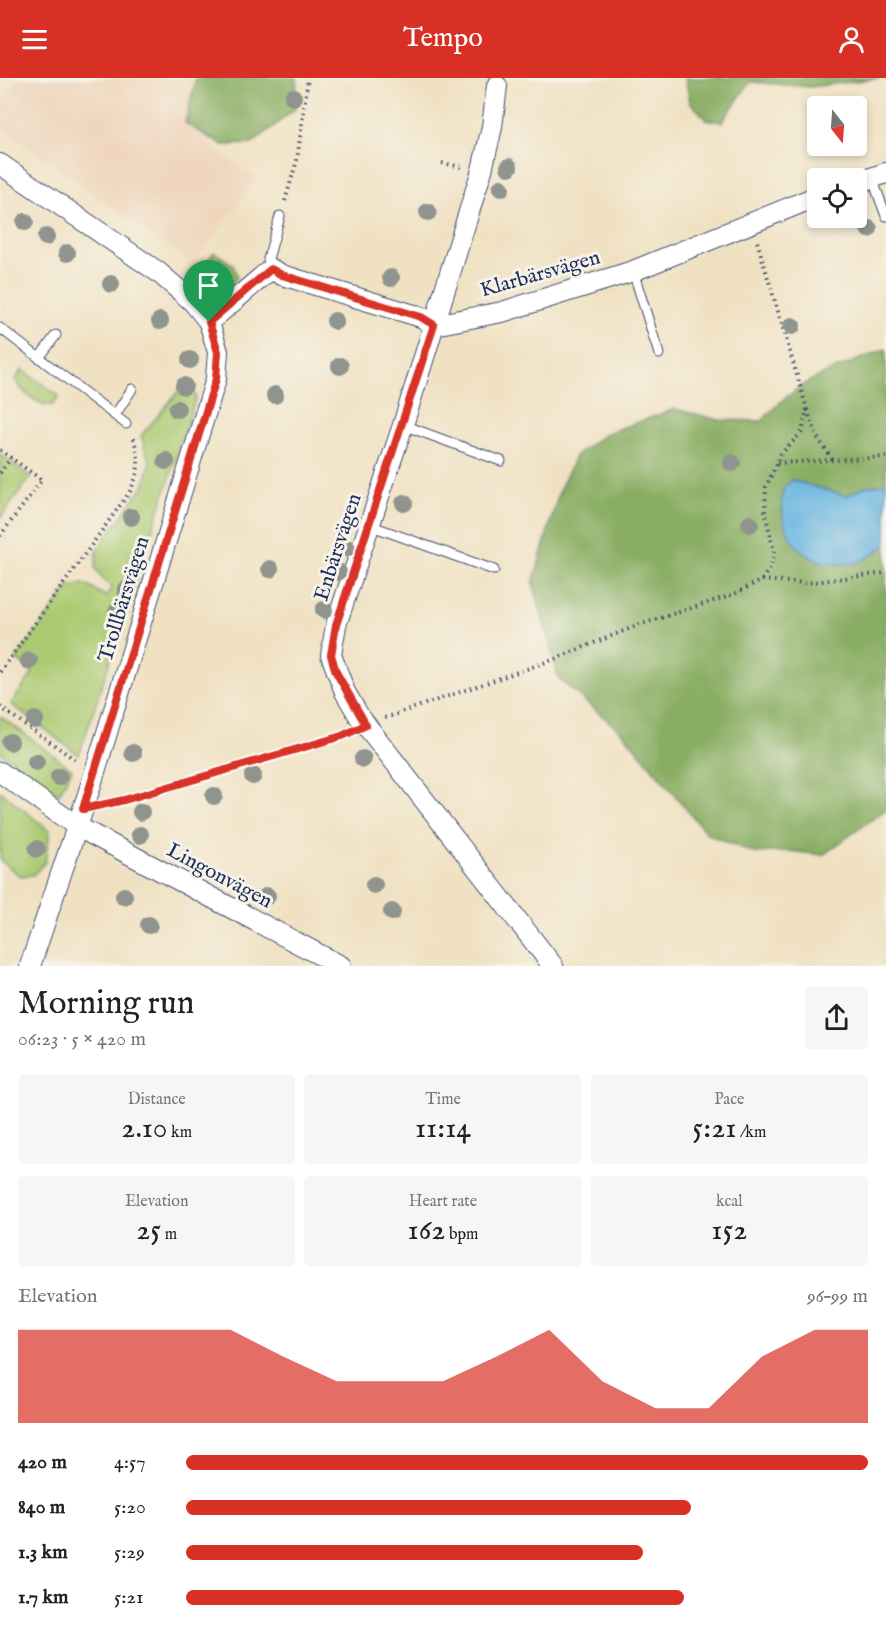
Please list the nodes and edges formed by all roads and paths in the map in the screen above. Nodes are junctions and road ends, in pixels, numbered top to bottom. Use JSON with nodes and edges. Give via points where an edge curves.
{"nodes":[{"id":1,"x":308,"y":78,"type":"edge"},
{"id":2,"x":497,"y":86,"type":"dead end"},
{"id":3,"x":0,"y":164,"type":"edge"},
{"id":4,"x":872,"y":178,"type":"edge"},
{"id":5,"x":807,"y":200,"type":"edge"},
{"id":6,"x":280,"y":216,"type":"joint"},
{"id":7,"x":886,"y":216,"type":"edge"},
{"id":8,"x":751,"y":222,"type":"junction"},
{"id":9,"x":271,"y":269,"type":"junction"},
{"id":10,"x":633,"y":271,"type":"junction"},
{"id":11,"x":209,"y":322,"type":"junction"},
{"id":12,"x":434,"y":325,"type":"junction"},
{"id":13,"x":0,"y":328,"type":"edge"},
{"id":14,"x":56,"y":335,"type":"dead end"},
{"id":15,"x":659,"y":354,"type":"dead end"},
{"id":16,"x":39,"y":358,"type":"junction"},
{"id":17,"x":132,"y":389,"type":"dead end"},
{"id":18,"x":807,"y":409,"type":"junction"},
{"id":19,"x":115,"y":415,"type":"junction"},
{"id":20,"x":126,"y":424,"type":"joint"},
{"id":21,"x":403,"y":425,"type":"junction"},
{"id":22,"x":0,"y":450,"type":"edge"},
{"id":23,"x":886,"y":457,"type":"edge"},
{"id":24,"x":11,"y":458,"type":"junction"},
{"id":25,"x":501,"y":461,"type":"dead end"},
{"id":26,"x":833,"y":461,"type":"junction"},
{"id":27,"x":777,"y":463,"type":"junction"},
{"id":28,"x":0,"y":473,"type":"edge"},
{"id":29,"x":369,"y":524,"type":"junction"},
{"id":30,"x":0,"y":537,"type":"edge"},
{"id":31,"x":494,"y":570,"type":"dead end"},
{"id":32,"x":886,"y":573,"type":"edge"},
{"id":33,"x":762,"y":580,"type":"junction"},
{"id":34,"x":0,"y":672,"type":"edge"},
{"id":35,"x":0,"y":707,"type":"edge"},
{"id":36,"x":366,"y":725,"type":"junction"},
{"id":37,"x":0,"y":772,"type":"edge"},
{"id":38,"x":94,"y":774,"type":"junction"},
{"id":39,"x":80,"y":818,"type":"junction"},
{"id":40,"x":30,"y":966,"type":"edge"},
{"id":41,"x":341,"y":966,"type":"edge"},
{"id":42,"x":553,"y":966,"type":"edge"}],
"edges":[{"from":1,"to":6,"type":"path","via":[[297,160]]},
{"from":2,"to":12,"type":"street","name":"Enbärsvägen","via":[[482,170]]},
{"from":3,"to":11,"type":"street","via":[[158,272],[193,302]]},
{"from":4,"to":7,"type":"lane"},
{"from":5,"to":8,"type":"street","name":"Klarbärsvägen"},
{"from":6,"to":9,"type":"lane","via":[[268,259]]},
{"from":8,"to":10,"type":"street","name":"Klarbärsvägen"},
{"from":8,"to":18,"type":"path"},
{"from":9,"to":11,"type":"street"},
{"from":9,"to":12,"type":"street","via":[[421,317]]},
{"from":10,"to":12,"type":"street","name":"Klarbärsvägen","via":[[502,312]]},
{"from":10,"to":15,"type":"lane"},
{"from":11,"to":38,"type":"street","name":"Trollbärsvägen","via":[[218,352],[216,379]]},
{"from":12,"to":21,"type":"street","name":"Enbärsvägen"},
{"from":13,"to":16,"type":"lane"},
{"from":14,"to":16,"type":"lane"},
{"from":16,"to":19,"type":"lane"},
{"from":17,"to":19,"type":"lane"},
{"from":18,"to":26,"type":"path","via":[[818,438]]},
{"from":18,"to":27,"type":"path","via":[[802,432]]},
{"from":19,"to":20,"type":"lane"},
{"from":20,"to":34,"type":"path","via":[[139,460],[138,475],[129,493]]},
{"from":21,"to":25,"type":"lane"},
{"from":21,"to":29,"type":"street","name":"Enbärsvägen"},
{"from":22,"to":24,"type":"path"},
{"from":23,"to":26,"type":"path"},
{"from":24,"to":28,"type":"path"},
{"from":24,"to":30,"type":"path","via":[[42,480]]},
{"from":26,"to":27,"type":"path"},
{"from":27,"to":33,"type":"path","via":[[766,487],[765,512],[774,552]]},
{"from":29,"to":31,"type":"lane"},
{"from":29,"to":36,"type":"street","name":"Enbärsvägen","via":[[336,625],[331,655],[345,692]]},
{"from":32,"to":33,"type":"path","via":[[806,583]]},
{"from":33,"to":36,"type":"path","via":[[732,595]]},
{"from":35,"to":38,"type":"path"},
{"from":36,"to":39,"type":"path","via":[[330,740],[124,800]]},
{"from":36,"to":42,"type":"street","name":"Enbärsvägen"},
{"from":37,"to":39,"type":"street","name":"Lingonvägen"},
{"from":38,"to":39,"type":"street","name":"Trollbärsvägen"},
{"from":39,"to":40,"type":"street","name":"Trollbärsvägen"},
{"from":39,"to":41,"type":"street","name":"Lingonvägen"}]}
